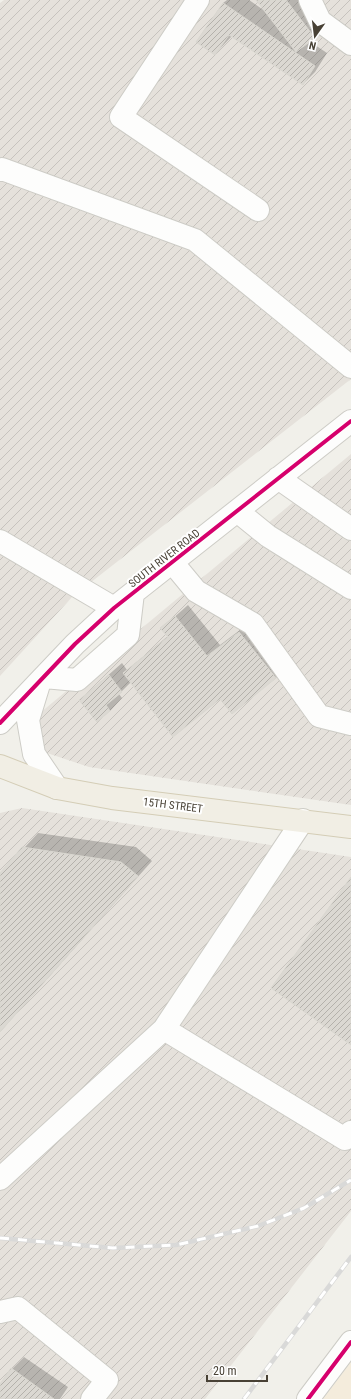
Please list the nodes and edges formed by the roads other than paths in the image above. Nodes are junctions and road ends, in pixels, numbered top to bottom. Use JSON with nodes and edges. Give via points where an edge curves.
{"nodes":[{"id":1,"x":198,"y":0,"type":"edge"},
{"id":2,"x":310,"y":0,"type":"edge"},
{"id":3,"x":351,"y":44,"type":"edge"},
{"id":4,"x":0,"y":170,"type":"edge"},
{"id":5,"x":258,"y":210,"type":"dead end"},
{"id":6,"x":351,"y":367,"type":"edge"},
{"id":7,"x":351,"y":421,"type":"edge"},
{"id":8,"x":278,"y":478,"type":"junction"},
{"id":9,"x":237,"y":511,"type":"junction"},
{"id":10,"x":351,"y":529,"type":"edge"},
{"id":11,"x":0,"y":541,"type":"edge"},
{"id":12,"x":172,"y":562,"type":"junction"},
{"id":13,"x":351,"y":588,"type":"edge"},
{"id":14,"x":133,"y":593,"type":"junction"},
{"id":15,"x":114,"y":608,"type":"junction"},
{"id":16,"x":42,"y":679,"type":"junction"},
{"id":17,"x":0,"y":723,"type":"edge"},
{"id":18,"x":351,"y":724,"type":"edge"},
{"id":19,"x":0,"y":766,"type":"edge"},
{"id":20,"x":57,"y":788,"type":"junction"},
{"id":21,"x":303,"y":820,"type":"junction"},
{"id":22,"x":351,"y":827,"type":"edge"},
{"id":23,"x":164,"y":1029,"type":"junction"},
{"id":24,"x":351,"y":1132,"type":"edge"},
{"id":25,"x":0,"y":1179,"type":"edge"},
{"id":26,"x":0,"y":1312,"type":"edge"},
{"id":27,"x":351,"y":1342,"type":"edge"},
{"id":28,"x":92,"y":1399,"type":"edge"},
{"id":29,"x":308,"y":1399,"type":"edge"}],
"edges":[{"from":1,"to":5,"type":"street","via":[[121,117]]},
{"from":2,"to":3,"type":"street","via":[[320,21]]},
{"from":4,"to":6,"type":"street","via":[[195,240]]},
{"from":7,"to":8,"type":"street","name":"SOUTH RIVER ROAD"},
{"from":8,"to":9,"type":"street","name":"SOUTH RIVER ROAD"},
{"from":8,"to":10,"type":"street"},
{"from":9,"to":12,"type":"street","name":"SOUTH RIVER ROAD"},
{"from":9,"to":13,"type":"street","via":[[268,536]]},
{"from":11,"to":15,"type":"street"},
{"from":12,"to":14,"type":"street","name":"SOUTH RIVER ROAD"},
{"from":12,"to":18,"type":"street","via":[[196,591],[253,624],[319,716]]},
{"from":14,"to":15,"type":"street","name":"SOUTH RIVER ROAD"},
{"from":14,"to":16,"type":"street","via":[[128,635],[77,680]]},
{"from":15,"to":16,"type":"street","name":"SOUTH RIVER ROAD"},
{"from":16,"to":17,"type":"street","name":"SOUTH RIVER ROAD"},
{"from":16,"to":20,"type":"street","via":[[28,720],[34,754]]},
{"from":19,"to":20,"type":"main road","name":"15TH STREET"},
{"from":20,"to":21,"type":"main road","name":"15TH STREET","via":[[112,798]]},
{"from":21,"to":22,"type":"main road","name":"15TH STREET"},
{"from":21,"to":23,"type":"street"},
{"from":23,"to":24,"type":"street","via":[[345,1139]]},
{"from":23,"to":25,"type":"street"},
{"from":26,"to":28,"type":"street","via":[[18,1308],[107,1380]]},
{"from":27,"to":29,"type":"street"}]}
